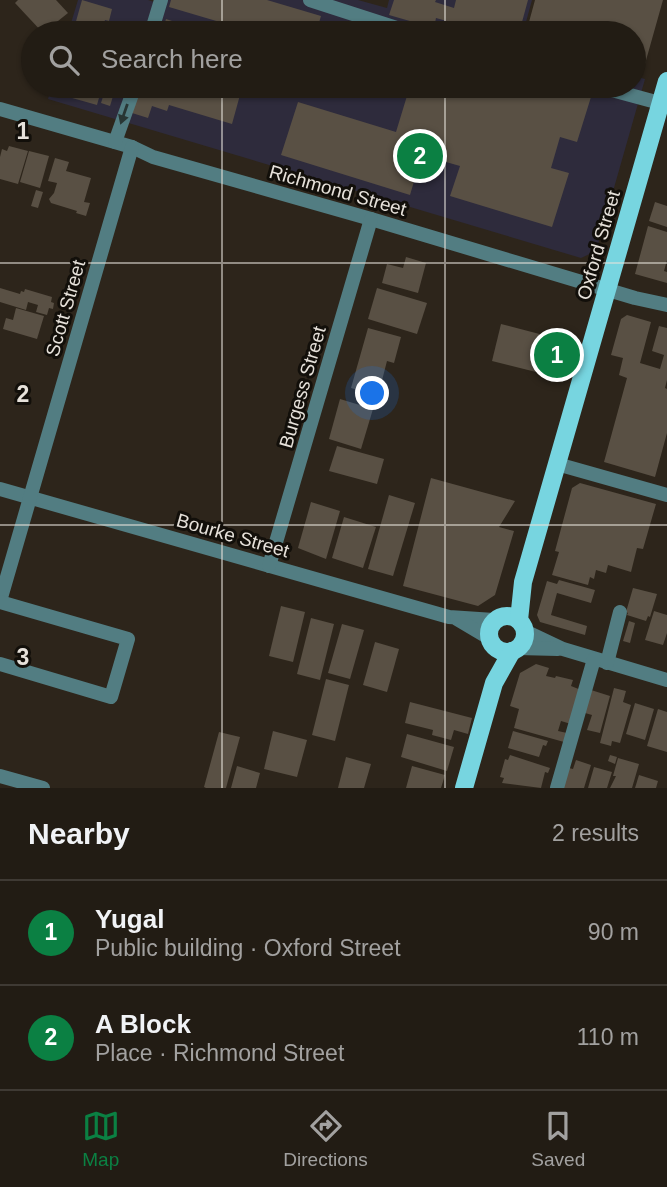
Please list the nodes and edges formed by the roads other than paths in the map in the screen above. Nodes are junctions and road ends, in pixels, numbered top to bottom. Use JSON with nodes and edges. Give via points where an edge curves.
{"nodes":[{"id":1,"x":162,"y":0,"type":"edge"},
{"id":2,"x":310,"y":0,"type":"edge"},
{"id":3,"x":155,"y":21,"type":"edge"},
{"id":4,"x":375,"y":21,"type":"edge"},
{"id":5,"x":667,"y":81,"type":"edge"},
{"id":6,"x":131,"y":98,"type":"edge"},
{"id":7,"x":641,"y":98,"type":"edge"},
{"id":8,"x":664,"y":104,"type":"edge"},
{"id":9,"x":0,"y":109,"type":"edge"},
{"id":10,"x":115,"y":142,"type":"junction"},
{"id":11,"x":132,"y":147,"type":"junction"},
{"id":12,"x":371,"y":219,"type":"junction"},
{"id":13,"x":607,"y":290,"type":"junction"},
{"id":14,"x":667,"y":305,"type":"edge"},
{"id":15,"x":557,"y":464,"type":"junction"},
{"id":16,"x":0,"y":489,"type":"edge"},
{"id":17,"x":666,"y":493,"type":"edge"},
{"id":18,"x":31,"y":498,"type":"junction"},
{"id":19,"x":270,"y":566,"type":"junction"},
{"id":20,"x":523,"y":582,"type":"junction"},
{"id":21,"x":0,"y":601,"type":"edge"},
{"id":22,"x":620,"y":612,"type":"dead end"},
{"id":23,"x":456,"y":618,"type":"junction"},
{"id":24,"x":497,"y":618,"type":"junction"},
{"id":25,"x":522,"y":625,"type":"junction"},
{"id":26,"x":490,"y":641,"type":"junction"},
{"id":27,"x":563,"y":649,"type":"junction"},
{"id":28,"x":515,"y":650,"type":"junction"},
{"id":29,"x":600,"y":661,"type":"junction"},
{"id":30,"x":0,"y":664,"type":"edge"},
{"id":31,"x":667,"y":680,"type":"edge"},
{"id":32,"x":494,"y":683,"type":"junction"},
{"id":33,"x":0,"y":776,"type":"edge"},
{"id":34,"x":43,"y":788,"type":"edge"},
{"id":35,"x":466,"y":788,"type":"edge"},
{"id":36,"x":557,"y":788,"type":"edge"}],
"edges":[{"from":1,"to":3,"type":"street"},
{"from":2,"to":4,"type":"street"},
{"from":5,"to":8,"type":"main road","name":"Oxford Street"},
{"from":6,"to":10,"type":"street","one_way":true},
{"from":7,"to":8,"type":"street"},
{"from":8,"to":13,"type":"main road","name":"Oxford Street"},
{"from":9,"to":10,"type":"street","name":"Richmond Street"},
{"from":10,"to":11,"type":"street","name":"Richmond Street"},
{"from":11,"to":12,"type":"street","name":"Richmond Street","via":[[153,157]]},
{"from":11,"to":18,"type":"street","name":"Scott Street"},
{"from":12,"to":13,"type":"street","name":"Richmond Street"},
{"from":12,"to":19,"type":"street","name":"Burgess Street"},
{"from":13,"to":14,"type":"street","name":"Richmond Street"},
{"from":13,"to":15,"type":"main road","name":"Oxford Street"},
{"from":15,"to":17,"type":"street"},
{"from":15,"to":20,"type":"main road","name":"Oxford Street"},
{"from":16,"to":18,"type":"street","name":"Bourke Street"},
{"from":18,"to":19,"type":"street","name":"Bourke Street"},
{"from":18,"to":21,"type":"street","name":"Scott Street"},
{"from":19,"to":23,"type":"street","name":"Bourke Street"},
{"from":20,"to":24,"type":"main road","name":"Oxford Street"},
{"from":20,"to":25,"type":"main road","name":"Oxford Street"},
{"from":21,"to":30,"type":"street","via":[[128,639],[111,696]]},
{"from":22,"to":29,"type":"street"},
{"from":23,"to":24,"type":"street","name":"Bourke Street"},
{"from":23,"to":26,"type":"street","name":"Bourke Street"},
{"from":24,"to":25,"type":"main road","via":[[510,615]]},
{"from":24,"to":26,"type":"main road","via":[[489,628]]},
{"from":25,"to":27,"type":"street"},
{"from":25,"to":28,"type":"main road","via":[[524,641]]},
{"from":26,"to":28,"type":"main road","via":[[500,651]]},
{"from":26,"to":32,"type":"main road"},
{"from":27,"to":28,"type":"street"},
{"from":27,"to":29,"type":"street"},
{"from":28,"to":32,"type":"main road"},
{"from":29,"to":31,"type":"street"},
{"from":29,"to":36,"type":"street"},
{"from":32,"to":35,"type":"main road"},
{"from":33,"to":34,"type":"street"}]}
